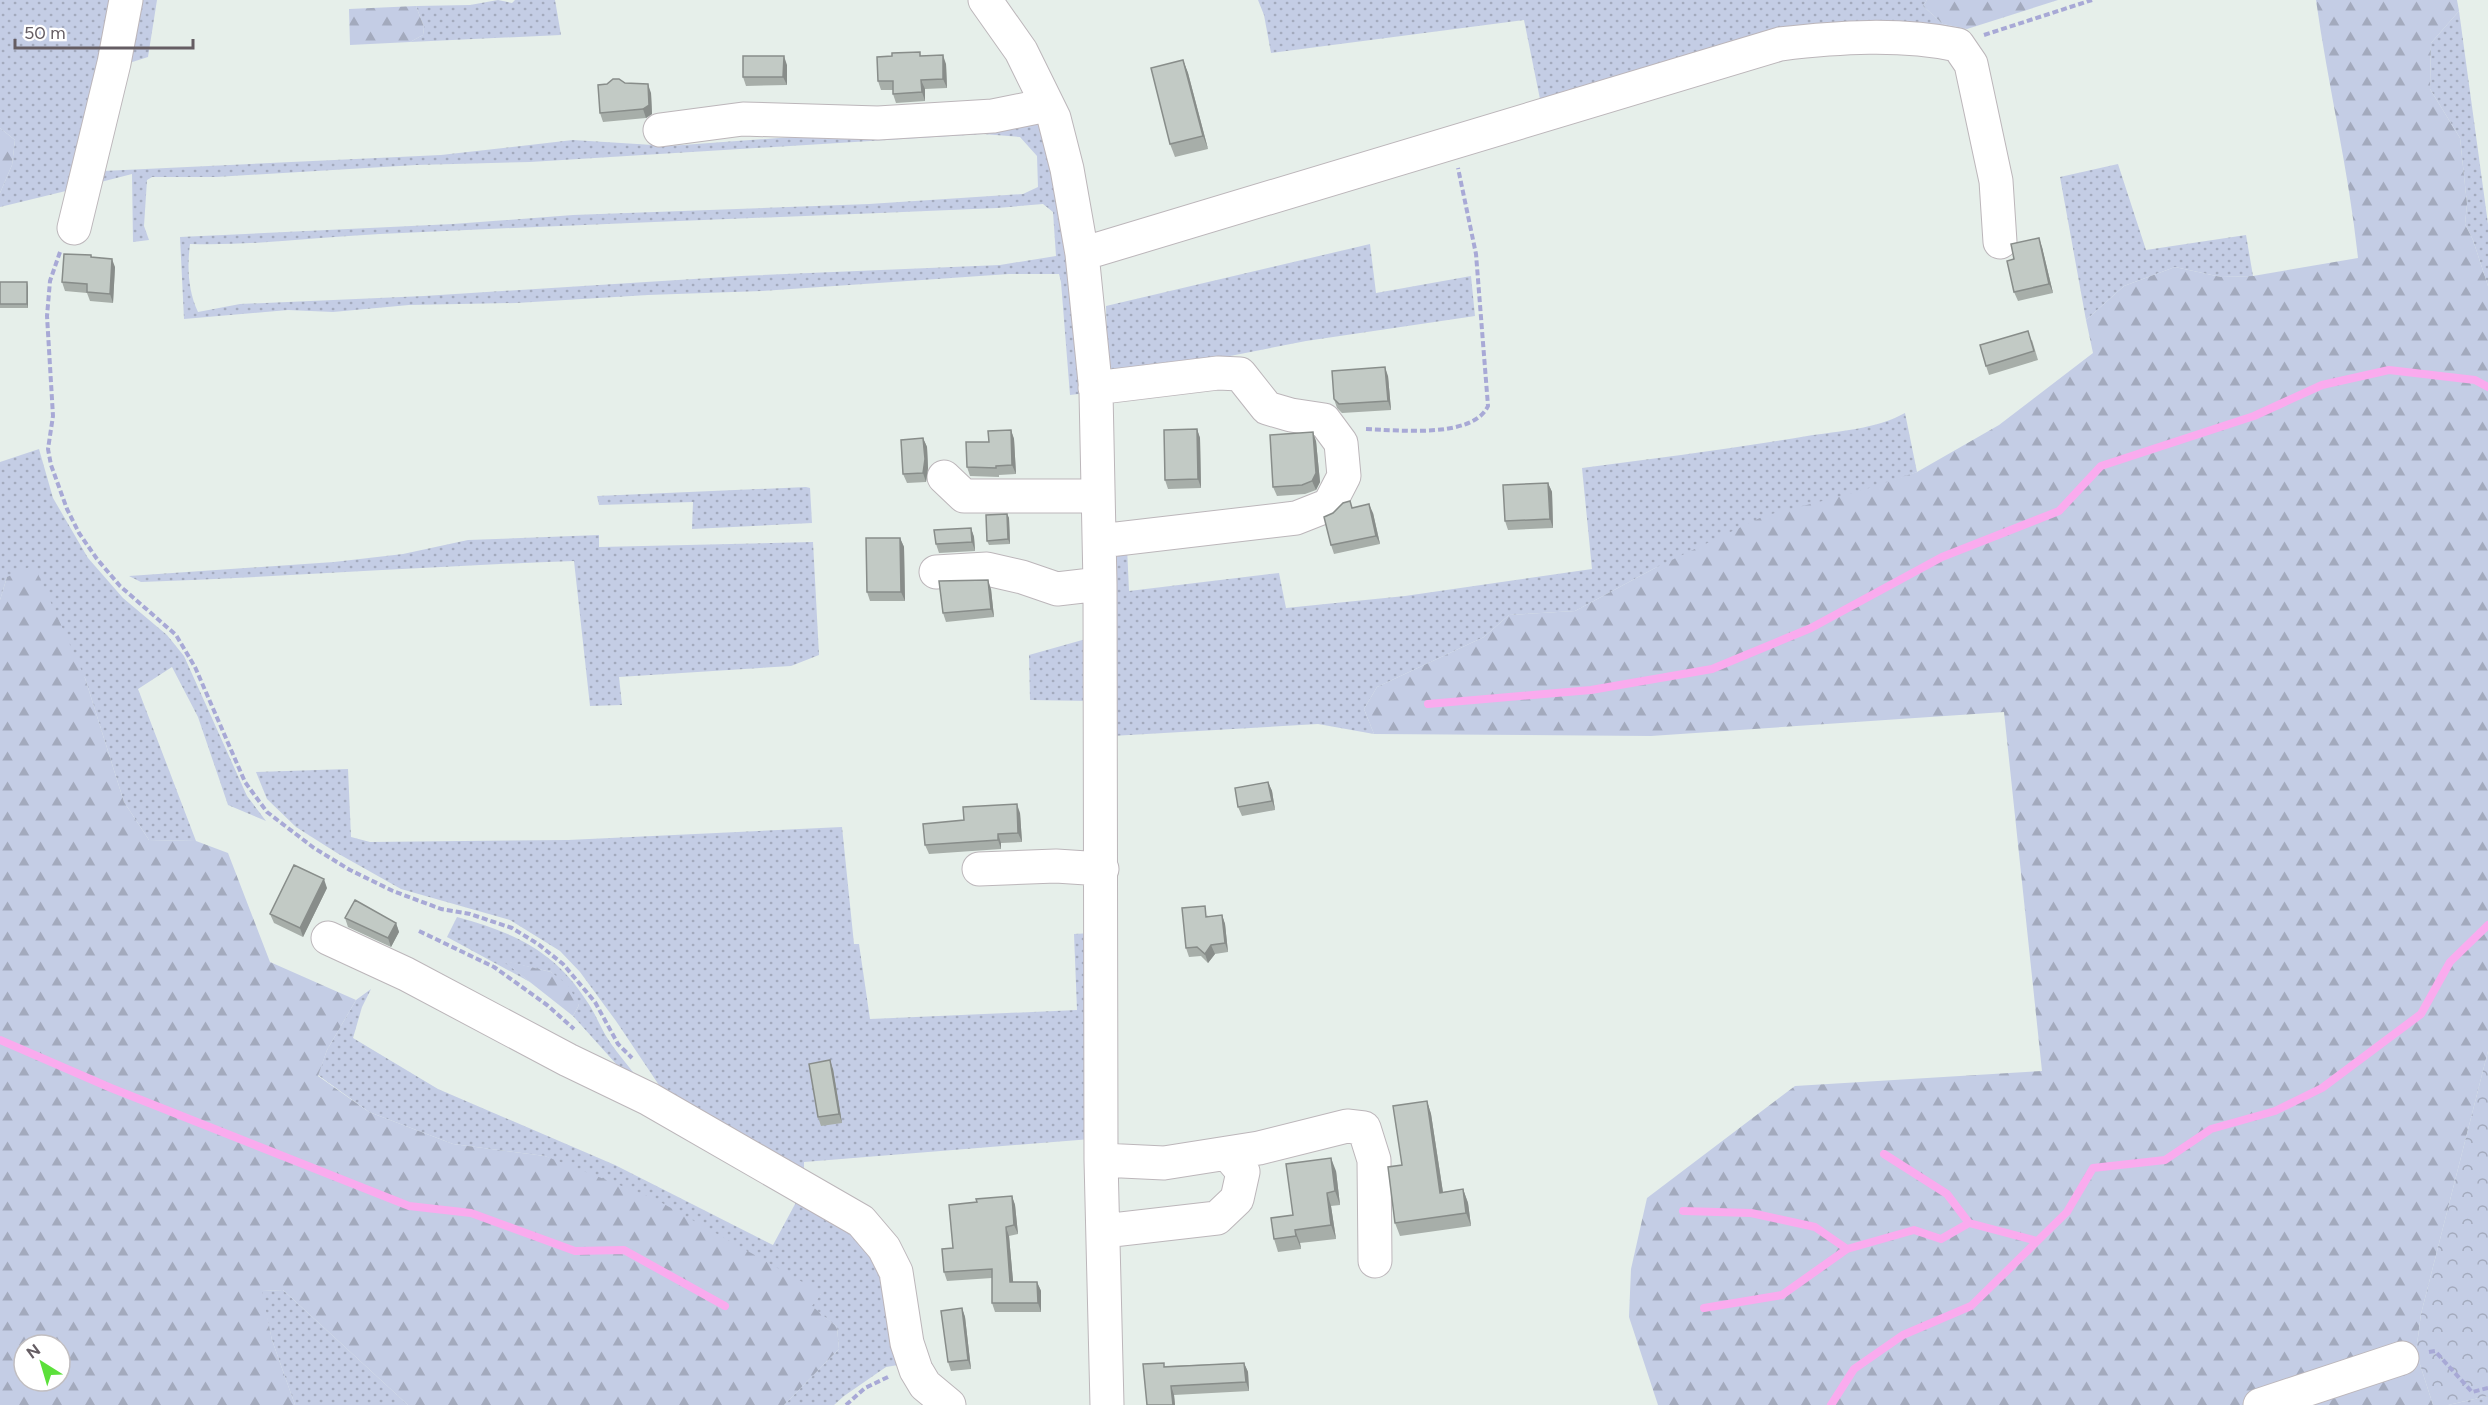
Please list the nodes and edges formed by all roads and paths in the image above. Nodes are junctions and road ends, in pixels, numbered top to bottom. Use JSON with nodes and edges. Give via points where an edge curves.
{"nodes":[{"id":1,"x":126,"y":0,"type":"edge"},
{"id":2,"x":985,"y":0,"type":"edge"},
{"id":3,"x":2092,"y":0,"type":"edge"},
{"id":4,"x":1958,"y":45,"type":"junction"},
{"id":5,"x":1047,"y":105,"type":"junction"},
{"id":6,"x":660,"y":130,"type":"dead end"},
{"id":7,"x":1457,"y":141,"type":"junction"},
{"id":8,"x":74,"y":228,"type":"joint"},
{"id":9,"x":2000,"y":242,"type":"dead end"},
{"id":10,"x":1082,"y":254,"type":"junction"},
{"id":11,"x":1095,"y":388,"type":"junction"},
{"id":12,"x":1331,"y":429,"type":"junction"},
{"id":13,"x":944,"y":477,"type":"dead end"},
{"id":14,"x":1098,"y":496,"type":"junction"},
{"id":15,"x":1100,"y":541,"type":"junction"},
{"id":16,"x":936,"y":572,"type":"dead end"},
{"id":17,"x":1100,"y":584,"type":"junction"},
{"id":18,"x":980,"y":869,"type":"dead end"},
{"id":19,"x":1102,"y":869,"type":"junction"},
{"id":20,"x":419,"y":931,"type":"dead end"},
{"id":21,"x":328,"y":938,"type":"dead end"},
{"id":22,"x":581,"y":1036,"type":"dead end"},
{"id":23,"x":633,"y":1059,"type":"dead end"},
{"id":24,"x":1227,"y":1153,"type":"junction"},
{"id":25,"x":1101,"y":1160,"type":"junction"},
{"id":26,"x":1104,"y":1231,"type":"junction"},
{"id":27,"x":1375,"y":1261,"type":"dead end"},
{"id":28,"x":2402,"y":1358,"type":"joint"},
{"id":29,"x":920,"y":1376,"type":"junction"},
{"id":30,"x":2488,"y":1388,"type":"edge"},
{"id":31,"x":846,"y":1405,"type":"edge"},
{"id":32,"x":949,"y":1405,"type":"edge"},
{"id":33,"x":1107,"y":1405,"type":"edge"},
{"id":34,"x":2260,"y":1405,"type":"edge"}],
"edges":[{"from":1,"to":8,"type":"street"},
{"from":2,"to":5,"type":"street","via":[[1021,51]]},
{"from":3,"to":4,"type":"path"},
{"from":4,"to":7,"type":"street","via":[[1933,39],[1839,37],[1780,44]]},
{"from":4,"to":9,"type":"street","via":[[1971,64],[1996,181]]},
{"from":5,"to":6,"type":"street","via":[[993,116],[878,123],[743,119]]},
{"from":5,"to":10,"type":"street","via":[[1067,169]]},
{"from":7,"to":10,"type":"street"},
{"from":7,"to":12,"type":"path","via":[[1457,161],[1476,254],[1488,406],[1484,414],[1462,426],[1428,431]]},
{"from":8,"to":23,"type":"path","via":[[50,281],[47,316],[53,416],[48,449],[51,465],[67,509],[97,559],[120,586],[176,635],[195,667],[245,782],[267,812],[350,870],[441,909],[512,928],[538,944],[563,964],[595,1002],[618,1044]]},
{"from":10,"to":11,"type":"street"},
{"from":11,"to":12,"type":"street","via":[[1218,373],[1240,374],[1267,408],[1324,420]]},
{"from":11,"to":14,"type":"street"},
{"from":12,"to":15,"type":"street","via":[[1341,444],[1344,476],[1329,505],[1296,518]]},
{"from":13,"to":14,"type":"street","via":[[964,496]]},
{"from":14,"to":15,"type":"street"},
{"from":15,"to":17,"type":"street"},
{"from":16,"to":17,"type":"street","via":[[987,569],[1058,590]]},
{"from":17,"to":19,"type":"street"},
{"from":18,"to":19,"type":"street"},
{"from":19,"to":25,"type":"street"},
{"from":20,"to":22,"type":"path","via":[[494,967],[547,1005]]},
{"from":21,"to":29,"type":"street","via":[[649,1099],[861,1221],[884,1248],[896,1272],[907,1343]]},
{"from":24,"to":25,"type":"street","via":[[1164,1163]]},
{"from":24,"to":26,"type":"street","via":[[1243,1172],[1237,1199],[1217,1218]]},
{"from":24,"to":27,"type":"street","via":[[1347,1126],[1364,1128],[1374,1160]]},
{"from":25,"to":26,"type":"street"},
{"from":26,"to":33,"type":"street"},
{"from":28,"to":30,"type":"path","via":[[2435,1351],[2472,1392]]},
{"from":28,"to":34,"type":"street"},
{"from":29,"to":31,"type":"path","via":[[894,1374],[865,1388]]},
{"from":29,"to":32,"type":"street"}]}
